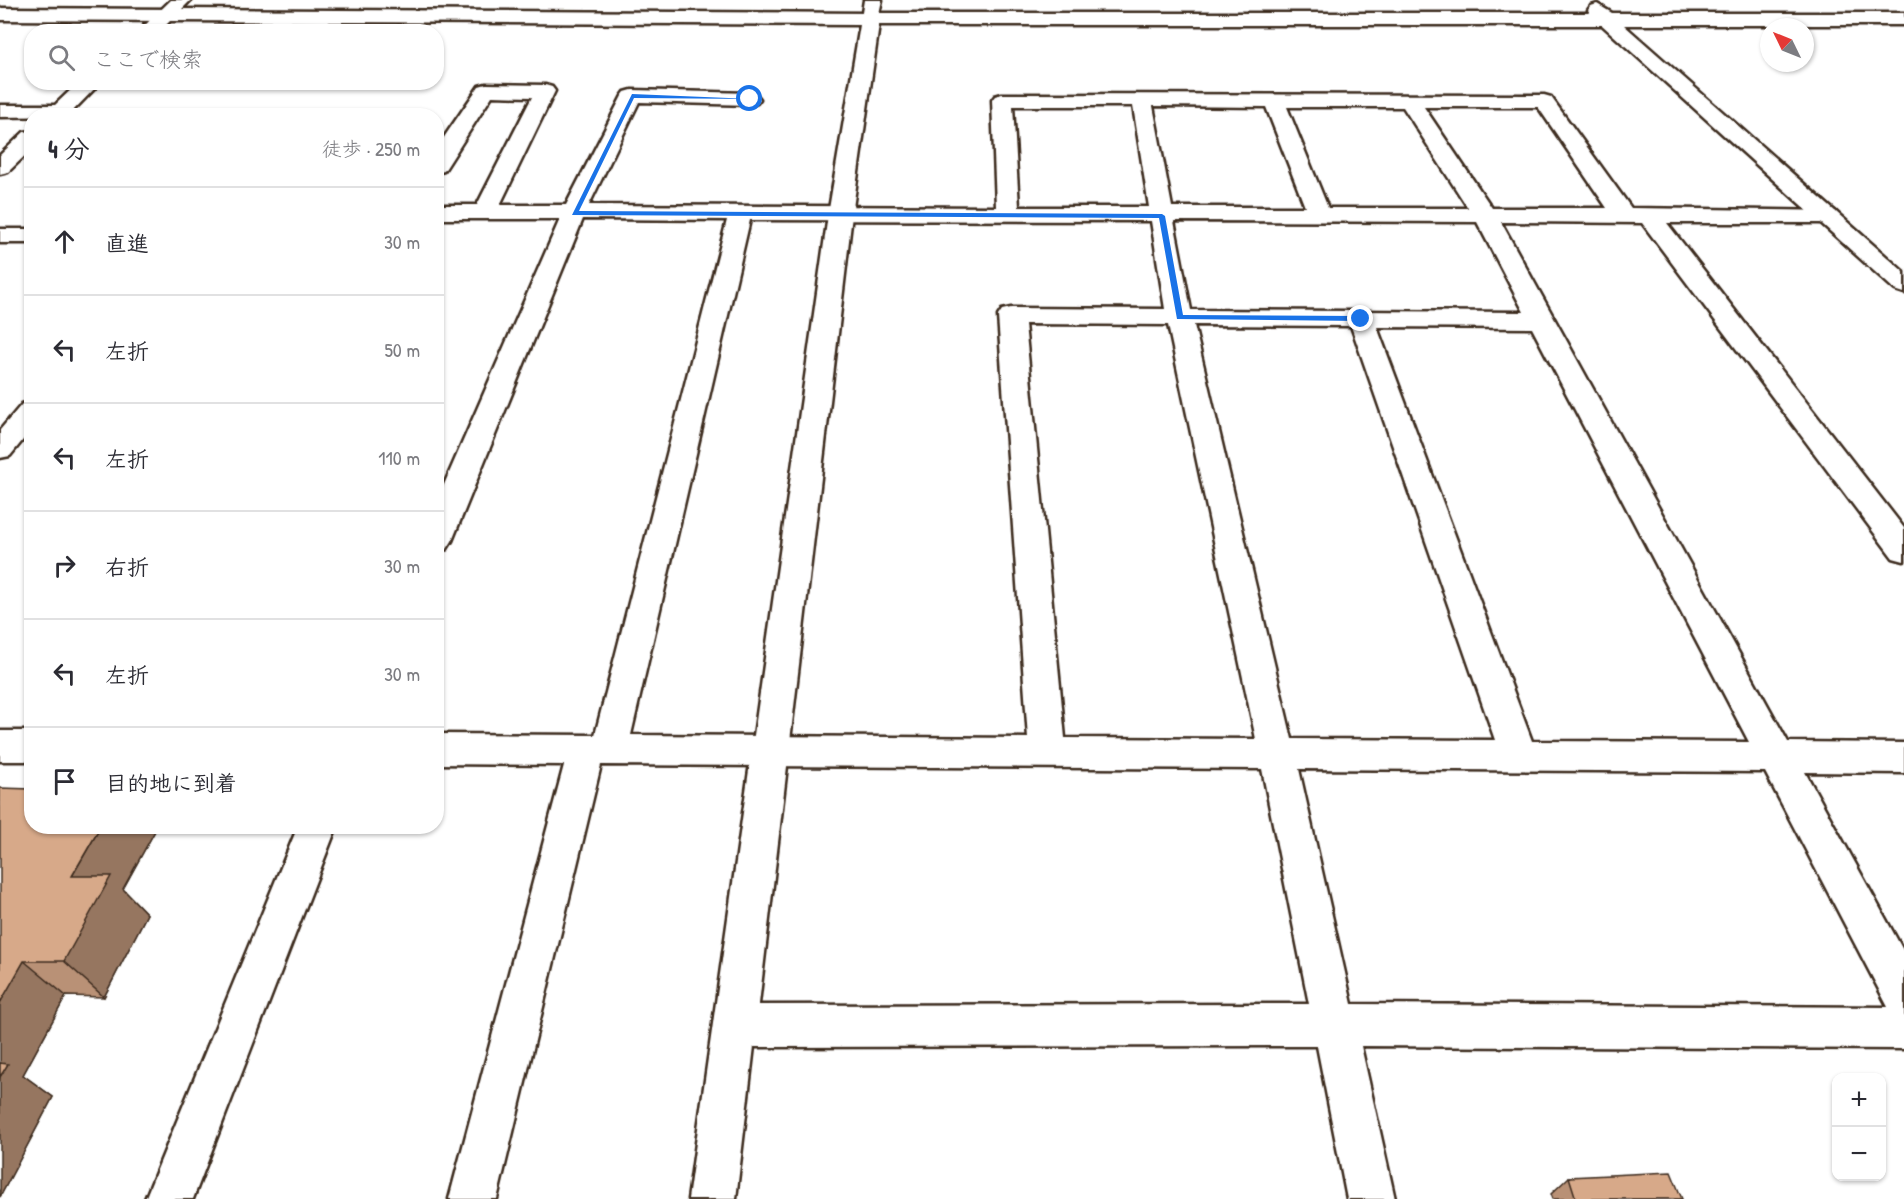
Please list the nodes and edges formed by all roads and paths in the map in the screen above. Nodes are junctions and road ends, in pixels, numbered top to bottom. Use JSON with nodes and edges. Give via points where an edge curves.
{"nodes":[{"id":1,"x":182,"y":0,"type":"edge"},
{"id":2,"x":1585,"y":0,"type":"edge"},
{"id":3,"x":872,"y":10,"type":"edge"},
{"id":4,"x":0,"y":14,"type":"edge"},
{"id":5,"x":165,"y":15,"type":"junction"},
{"id":6,"x":1605,"y":18,"type":"junction"},
{"id":7,"x":1904,"y":19,"type":"edge"},
{"id":8,"x":155,"y":24,"type":"edge"},
{"id":9,"x":82,"y":90,"type":"edge"},
{"id":10,"x":750,"y":99,"type":"dead end"},
{"id":11,"x":1142,"y":100,"type":"junction"},
{"id":12,"x":1274,"y":100,"type":"junction"},
{"id":13,"x":1410,"y":100,"type":"junction"},
{"id":14,"x":62,"y":108,"type":"edge"},
{"id":15,"x":0,"y":111,"type":"edge"},
{"id":16,"x":24,"y":112,"type":"edge"},
{"id":17,"x":24,"y":144,"type":"edge"},
{"id":18,"x":444,"y":154,"type":"edge"},
{"id":19,"x":0,"y":167,"type":"edge"},
{"id":20,"x":444,"y":212,"type":"edge"},
{"id":21,"x":485,"y":213,"type":"junction"},
{"id":22,"x":574,"y":213,"type":"junction"},
{"id":23,"x":740,"y":214,"type":"junction"},
{"id":24,"x":840,"y":215,"type":"junction"},
{"id":25,"x":1008,"y":215,"type":"junction"},
{"id":26,"x":1162,"y":216,"type":"junction"},
{"id":27,"x":1320,"y":216,"type":"junction"},
{"id":28,"x":1827,"y":216,"type":"junction"},
{"id":29,"x":1486,"y":217,"type":"junction"},
{"id":30,"x":1638,"y":217,"type":"junction"},
{"id":31,"x":0,"y":236,"type":"edge"},
{"id":32,"x":24,"y":236,"type":"edge"},
{"id":33,"x":1904,"y":285,"type":"edge"},
{"id":34,"x":1179,"y":317,"type":"junction"},
{"id":35,"x":1361,"y":319,"type":"junction"},
{"id":36,"x":1541,"y":320,"type":"junction"},
{"id":37,"x":24,"y":420,"type":"edge"},
{"id":38,"x":0,"y":449,"type":"edge"},
{"id":39,"x":444,"y":523,"type":"edge"},
{"id":40,"x":1904,"y":550,"type":"edge"},
{"id":41,"x":0,"y":746,"type":"edge"},
{"id":42,"x":24,"y":746,"type":"edge"},
{"id":43,"x":444,"y":749,"type":"edge"},
{"id":44,"x":597,"y":751,"type":"junction"},
{"id":45,"x":772,"y":752,"type":"junction"},
{"id":46,"x":1048,"y":754,"type":"junction"},
{"id":47,"x":1278,"y":756,"type":"junction"},
{"id":48,"x":1520,"y":756,"type":"junction"},
{"id":49,"x":1776,"y":757,"type":"junction"},
{"id":50,"x":1904,"y":758,"type":"edge"},
{"id":51,"x":315,"y":834,"type":"edge"},
{"id":52,"x":1904,"y":994,"type":"edge"},
{"id":53,"x":1335,"y":1025,"type":"junction"},
{"id":54,"x":735,"y":1026,"type":"junction"},
{"id":55,"x":1904,"y":1028,"type":"edge"},
{"id":56,"x":169,"y":1199,"type":"edge"},
{"id":57,"x":473,"y":1199,"type":"edge"},
{"id":58,"x":712,"y":1199,"type":"edge"},
{"id":59,"x":1371,"y":1199,"type":"edge"}],
"edges":[{"from":1,"to":5,"type":"street"},
{"from":2,"to":6,"type":"street"},
{"from":3,"to":5,"type":"street"},
{"from":3,"to":6,"type":"street"},
{"from":3,"to":24,"type":"street"},
{"from":4,"to":5,"type":"street"},
{"from":5,"to":8,"type":"street"},
{"from":6,"to":7,"type":"street"},
{"from":6,"to":28,"type":"street"},
{"from":9,"to":14,"type":"street"},
{"from":10,"to":22,"type":"street","via":[[632,96]]},
{"from":11,"to":12,"type":"street"},
{"from":11,"to":25,"type":"street","via":[[1002,100]]},
{"from":11,"to":26,"type":"street"},
{"from":12,"to":13,"type":"street"},
{"from":12,"to":27,"type":"street"},
{"from":13,"to":29,"type":"street"},
{"from":13,"to":30,"type":"street","via":[[1544,101]]},
{"from":15,"to":16,"type":"street"},
{"from":17,"to":19,"type":"street"},
{"from":18,"to":21,"type":"street","via":[[486,90],[544,91]]},
{"from":20,"to":21,"type":"street"},
{"from":21,"to":22,"type":"street"},
{"from":22,"to":23,"type":"street"},
{"from":22,"to":39,"type":"street"},
{"from":23,"to":24,"type":"street"},
{"from":23,"to":44,"type":"street"},
{"from":24,"to":25,"type":"street"},
{"from":24,"to":45,"type":"street"},
{"from":25,"to":26,"type":"street"},
{"from":26,"to":27,"type":"street"},
{"from":26,"to":34,"type":"street"},
{"from":27,"to":29,"type":"street"},
{"from":28,"to":30,"type":"street"},
{"from":28,"to":33,"type":"street"},
{"from":29,"to":30,"type":"street"},
{"from":29,"to":36,"type":"street"},
{"from":30,"to":40,"type":"street"},
{"from":31,"to":32,"type":"street"},
{"from":34,"to":35,"type":"street"},
{"from":34,"to":46,"type":"street","via":[[1011,316]]},
{"from":34,"to":47,"type":"street"},
{"from":35,"to":36,"type":"street"},
{"from":35,"to":48,"type":"street"},
{"from":36,"to":49,"type":"street"},
{"from":37,"to":38,"type":"street"},
{"from":41,"to":42,"type":"street"},
{"from":43,"to":44,"type":"street"},
{"from":44,"to":45,"type":"street"},
{"from":44,"to":57,"type":"street"},
{"from":45,"to":46,"type":"street"},
{"from":45,"to":54,"type":"street"},
{"from":46,"to":47,"type":"street"},
{"from":47,"to":48,"type":"street"},
{"from":47,"to":53,"type":"street"},
{"from":48,"to":49,"type":"street"},
{"from":49,"to":50,"type":"street"},
{"from":49,"to":52,"type":"street"},
{"from":51,"to":56,"type":"street"},
{"from":53,"to":54,"type":"street"},
{"from":53,"to":55,"type":"street"},
{"from":53,"to":59,"type":"street"},
{"from":54,"to":58,"type":"street"}]}
